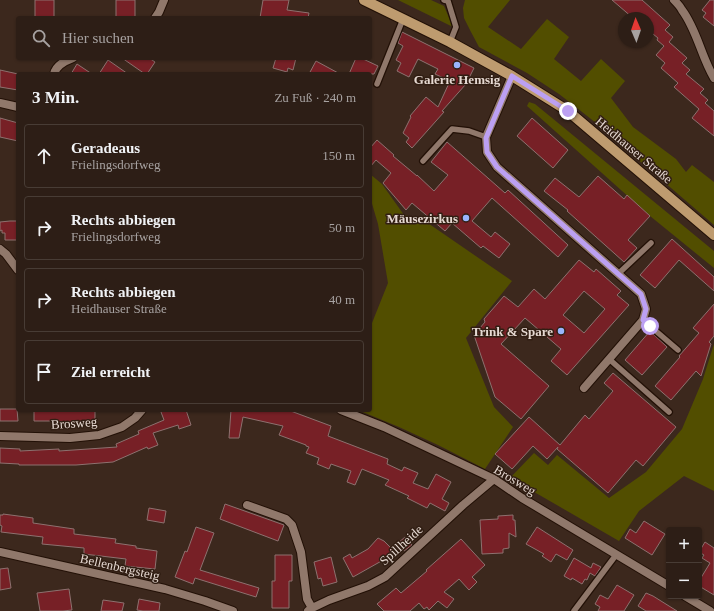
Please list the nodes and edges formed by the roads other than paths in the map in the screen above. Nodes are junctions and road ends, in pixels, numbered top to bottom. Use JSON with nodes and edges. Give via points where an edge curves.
{"nodes":[{"id":1,"x":164,"y":0,"type":"edge"},
{"id":2,"x":364,"y":0,"type":"edge"},
{"id":3,"x":446,"y":0,"type":"edge"},
{"id":4,"x":674,"y":0,"type":"edge"},
{"id":5,"x":156,"y":16,"type":"edge"},
{"id":6,"x":403,"y":19,"type":"junction"},
{"id":7,"x":450,"y":42,"type":"junction"},
{"id":8,"x":67,"y":60,"type":"edge"},
{"id":9,"x":54,"y":72,"type":"edge"},
{"id":10,"x":512,"y":76,"type":"junction"},
{"id":11,"x":714,"y":78,"type":"edge"},
{"id":12,"x":377,"y":84,"type":"dead end"},
{"id":13,"x":0,"y":102,"type":"edge"},
{"id":14,"x":16,"y":106,"type":"edge"},
{"id":15,"x":486,"y":138,"type":"junction"},
{"id":16,"x":423,"y":161,"type":"dead end"},
{"id":17,"x":714,"y":235,"type":"edge"},
{"id":18,"x":651,"y":243,"type":"dead end"},
{"id":19,"x":0,"y":249,"type":"edge"},
{"id":20,"x":16,"y":267,"type":"edge"},
{"id":21,"x":618,"y":274,"type":"junction"},
{"id":22,"x":643,"y":320,"type":"junction"},
{"id":23,"x":678,"y":350,"type":"dead end"},
{"id":24,"x":609,"y":359,"type":"junction"},
{"id":25,"x":584,"y":388,"type":"dead end"},
{"id":26,"x":140,"y":412,"type":"edge"},
{"id":27,"x":346,"y":412,"type":"edge"},
{"id":28,"x":669,"y":412,"type":"dead end"},
{"id":29,"x":0,"y":436,"type":"edge"},
{"id":30,"x":494,"y":479,"type":"junction"},
{"id":31,"x":247,"y":505,"type":"dead end"},
{"id":32,"x":0,"y":552,"type":"edge"},
{"id":33,"x":616,"y":555,"type":"junction"},
{"id":34,"x":666,"y":584,"type":"edge"},
{"id":35,"x":690,"y":599,"type":"edge"},
{"id":36,"x":310,"y":609,"type":"edge"},
{"id":37,"x":233,"y":611,"type":"edge"},
{"id":38,"x":574,"y":611,"type":"edge"},
{"id":39,"x":710,"y":611,"type":"edge"}],
"edges":[{"from":1,"to":5,"type":"street"},
{"from":2,"to":6,"type":"main road","name":"Heidhauser Straße"},
{"from":3,"to":7,"type":"lane","via":[[456,28]]},
{"from":4,"to":11,"type":"street","via":[[687,17]]},
{"from":6,"to":7,"type":"main road","name":"Heidhauser Straße"},
{"from":6,"to":12,"type":"lane"},
{"from":7,"to":10,"type":"main road","name":"Heidhauser Straße"},
{"from":8,"to":9,"type":"street"},
{"from":10,"to":15,"type":"street"},
{"from":10,"to":17,"type":"main road","name":"Heidhauser Straße","via":[[568,111]]},
{"from":13,"to":14,"type":"street"},
{"from":15,"to":16,"type":"lane","via":[[469,131],[452,129]]},
{"from":15,"to":21,"type":"street","via":[[487,152],[497,167]]},
{"from":18,"to":21,"type":"lane"},
{"from":19,"to":20,"type":"street"},
{"from":21,"to":22,"type":"street","via":[[641,294],[646,309]]},
{"from":22,"to":23,"type":"lane"},
{"from":22,"to":24,"type":"street"},
{"from":24,"to":25,"type":"street"},
{"from":24,"to":28,"type":"lane"},
{"from":26,"to":29,"type":"street","name":"Brosweg","via":[[122,427],[99,435],[70,438]]},
{"from":27,"to":30,"type":"street","name":"Brosweg"},
{"from":30,"to":33,"type":"street","name":"Brosweg"},
{"from":30,"to":36,"type":"street","name":"Spillheide","via":[[385,577]]},
{"from":31,"to":36,"type":"street","name":"Spillheide","via":[[286,520],[292,525],[301,552]]},
{"from":32,"to":37,"type":"street","name":"Bellenbergsteig","via":[[165,589]]},
{"from":33,"to":34,"type":"street","name":"Brosweg"},
{"from":33,"to":38,"type":"lane"},
{"from":35,"to":39,"type":"street"}]}
